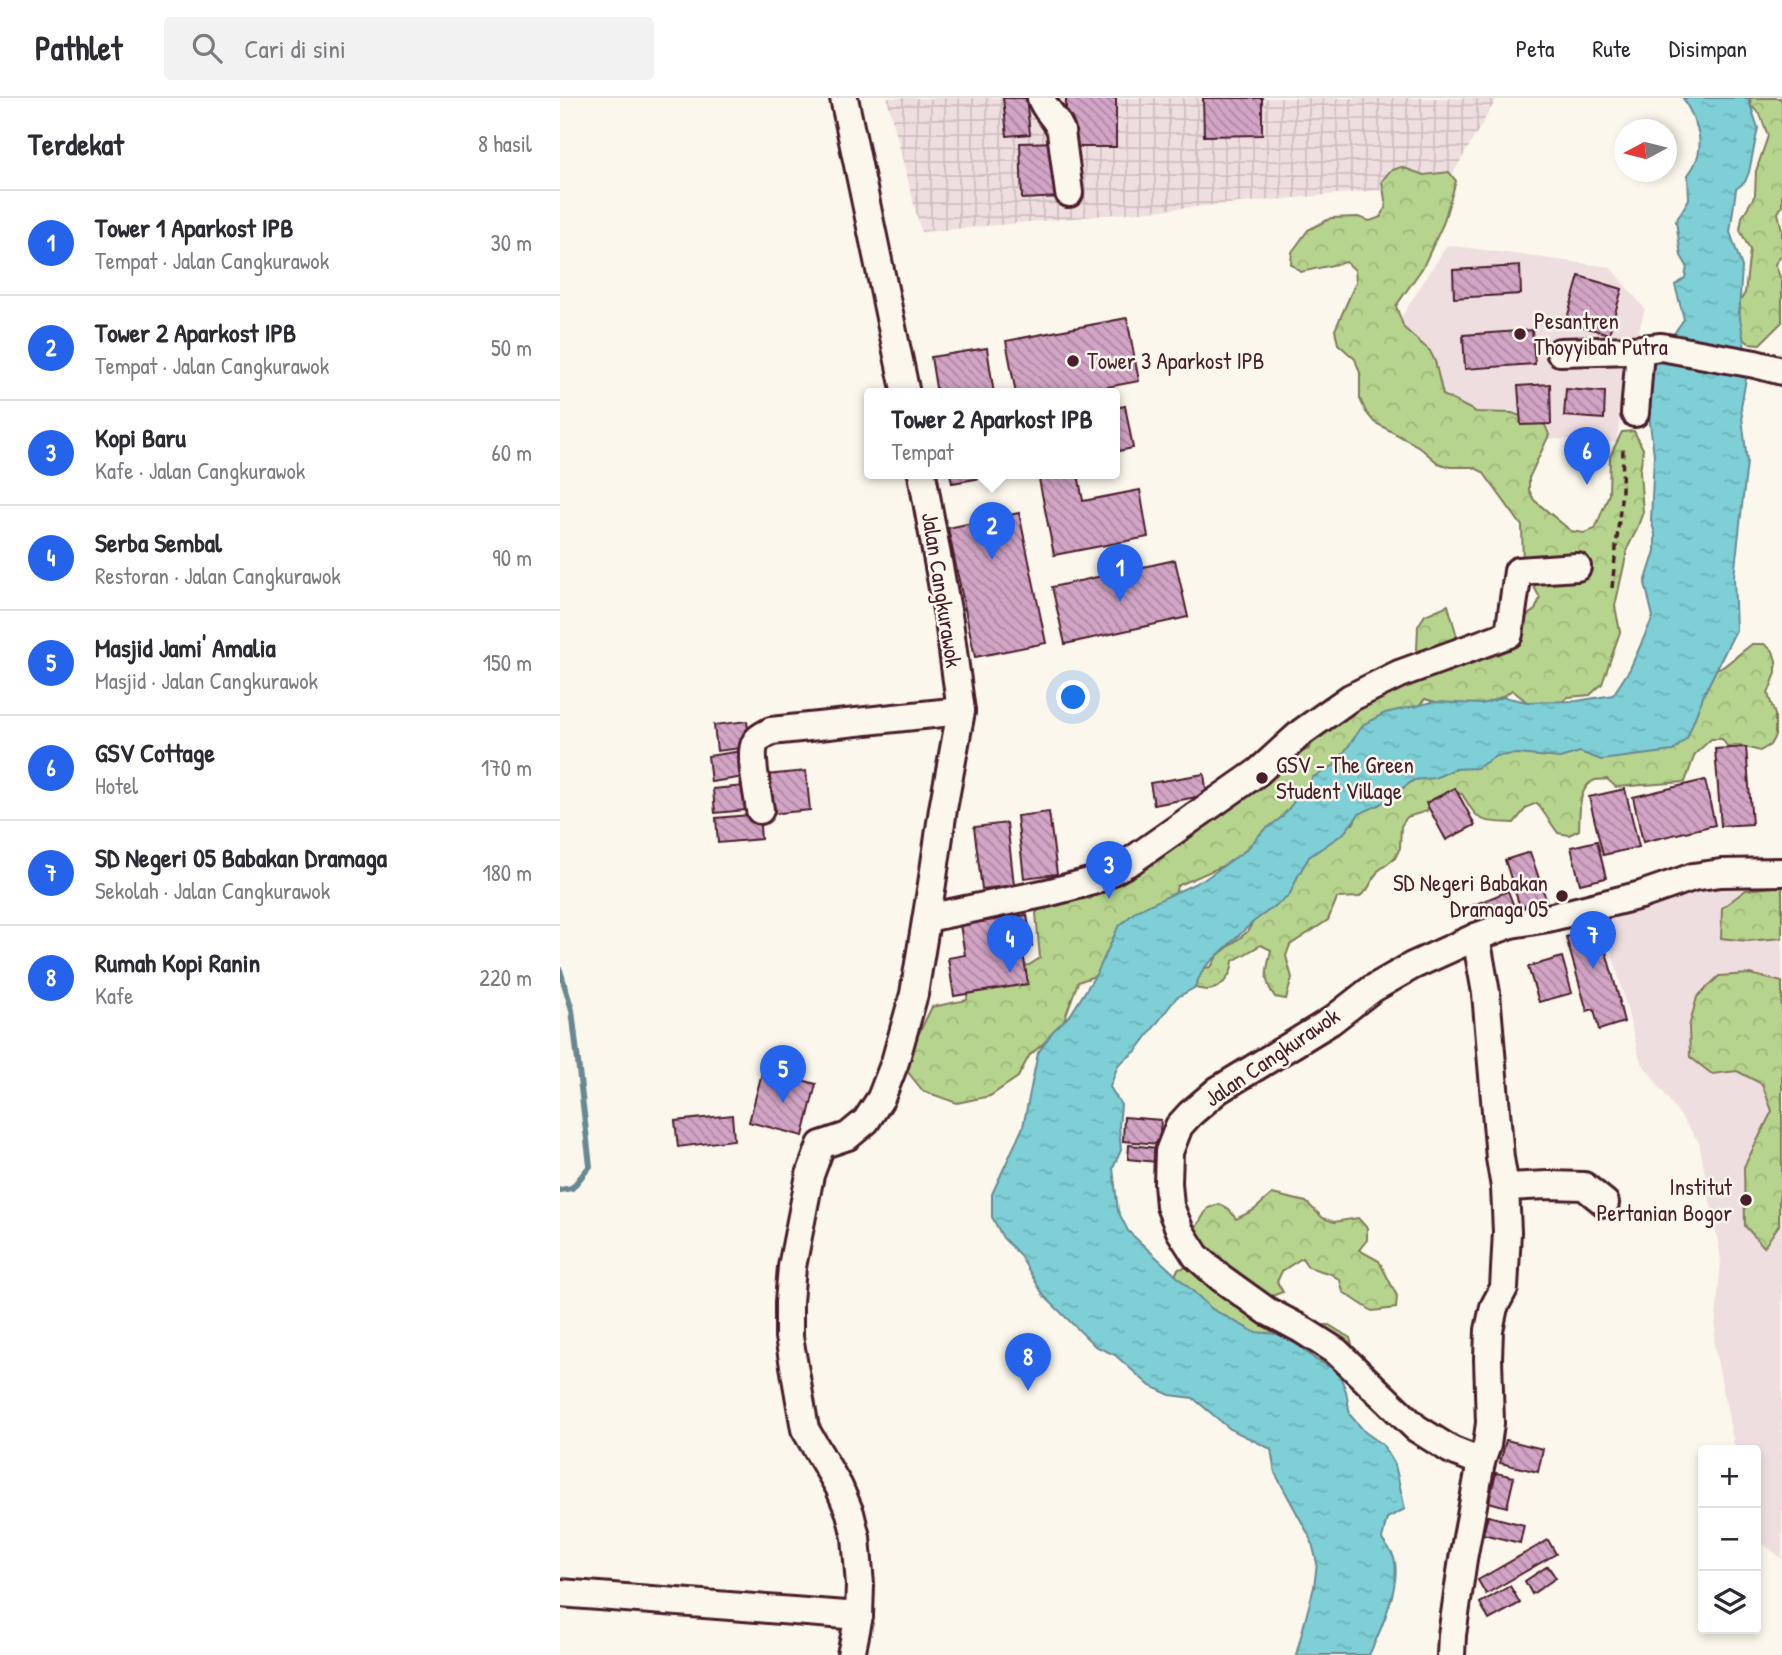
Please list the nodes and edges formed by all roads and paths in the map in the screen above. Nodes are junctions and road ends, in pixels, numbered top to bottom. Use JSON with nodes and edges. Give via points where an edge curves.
{"nodes":[{"id":1,"x":844,"y":98,"type":"edge"},
{"id":2,"x":1041,"y":98,"type":"edge"},
{"id":3,"x":1069,"y":193,"type":"dead end"},
{"id":4,"x":1651,"y":348,"type":"junction"},
{"id":5,"x":1560,"y":352,"type":"dead end"},
{"id":6,"x":1782,"y":371,"type":"edge"},
{"id":7,"x":905,"y":388,"type":"edge"},
{"id":8,"x":1635,"y":413,"type":"dead end"},
{"id":9,"x":1623,"y":447,"type":"dead end"},
{"id":10,"x":923,"y":479,"type":"edge"},
{"id":11,"x":1577,"y":567,"type":"dead end"},
{"id":12,"x":1612,"y":588,"type":"dead end"},
{"id":13,"x":961,"y":712,"type":"junction"},
{"id":14,"x":760,"y":810,"type":"dead end"},
{"id":15,"x":1782,"y":872,"type":"edge"},
{"id":16,"x":927,"y":918,"type":"junction"},
{"id":17,"x":1475,"y":937,"type":"junction"},
{"id":18,"x":1505,"y":1186,"type":"junction"},
{"id":19,"x":1605,"y":1203,"type":"dead end"},
{"id":20,"x":1481,"y":1462,"type":"junction"},
{"id":21,"x":560,"y":1593,"type":"edge"},
{"id":22,"x":859,"y":1616,"type":"junction"},
{"id":23,"x":851,"y":1655,"type":"edge"},
{"id":24,"x":1451,"y":1655,"type":"edge"}],
"edges":[{"from":1,"to":7,"type":"street"},
{"from":2,"to":3,"type":"street","via":[[1061,131]]},
{"from":4,"to":5,"type":"street"},
{"from":4,"to":6,"type":"street"},
{"from":4,"to":8,"type":"street"},
{"from":9,"to":12,"type":"path"},
{"from":10,"to":13,"type":"street","name":"Jalan Cangkurawok"},
{"from":11,"to":16,"type":"street","via":[[1518,571],[1509,634],[1399,674],[1350,698],[1258,772],[1122,866],[1093,881]]},
{"from":13,"to":14,"type":"street","via":[[771,731],[754,746]]},
{"from":13,"to":16,"type":"street","name":"Jalan Cangkurawok"},
{"from":15,"to":17,"type":"street","name":"Jalan Cangkurawok","via":[[1693,877]]},
{"from":16,"to":22,"type":"street","name":"Jalan Cangkurawok","via":[[914,994],[895,1062],[866,1121],[848,1136],[821,1145],[810,1175],[792,1267],[789,1336],[805,1429],[850,1513],[856,1537]]},
{"from":17,"to":18,"type":"street","via":[[1486,993]]},
{"from":17,"to":20,"type":"street","name":"Jalan Cangkurawok","via":[[1372,989],[1218,1090],[1179,1126],[1169,1152],[1168,1183],[1170,1206],[1196,1256],[1267,1311],[1337,1352],[1416,1428]]},
{"from":18,"to":19,"type":"street","via":[[1584,1186]]},
{"from":18,"to":20,"type":"street","via":[[1506,1271],[1489,1330],[1490,1423]]},
{"from":20,"to":24,"type":"street"},
{"from":21,"to":22,"type":"street"},
{"from":22,"to":23,"type":"street","name":"Jalan Cangkurawok"}]}
